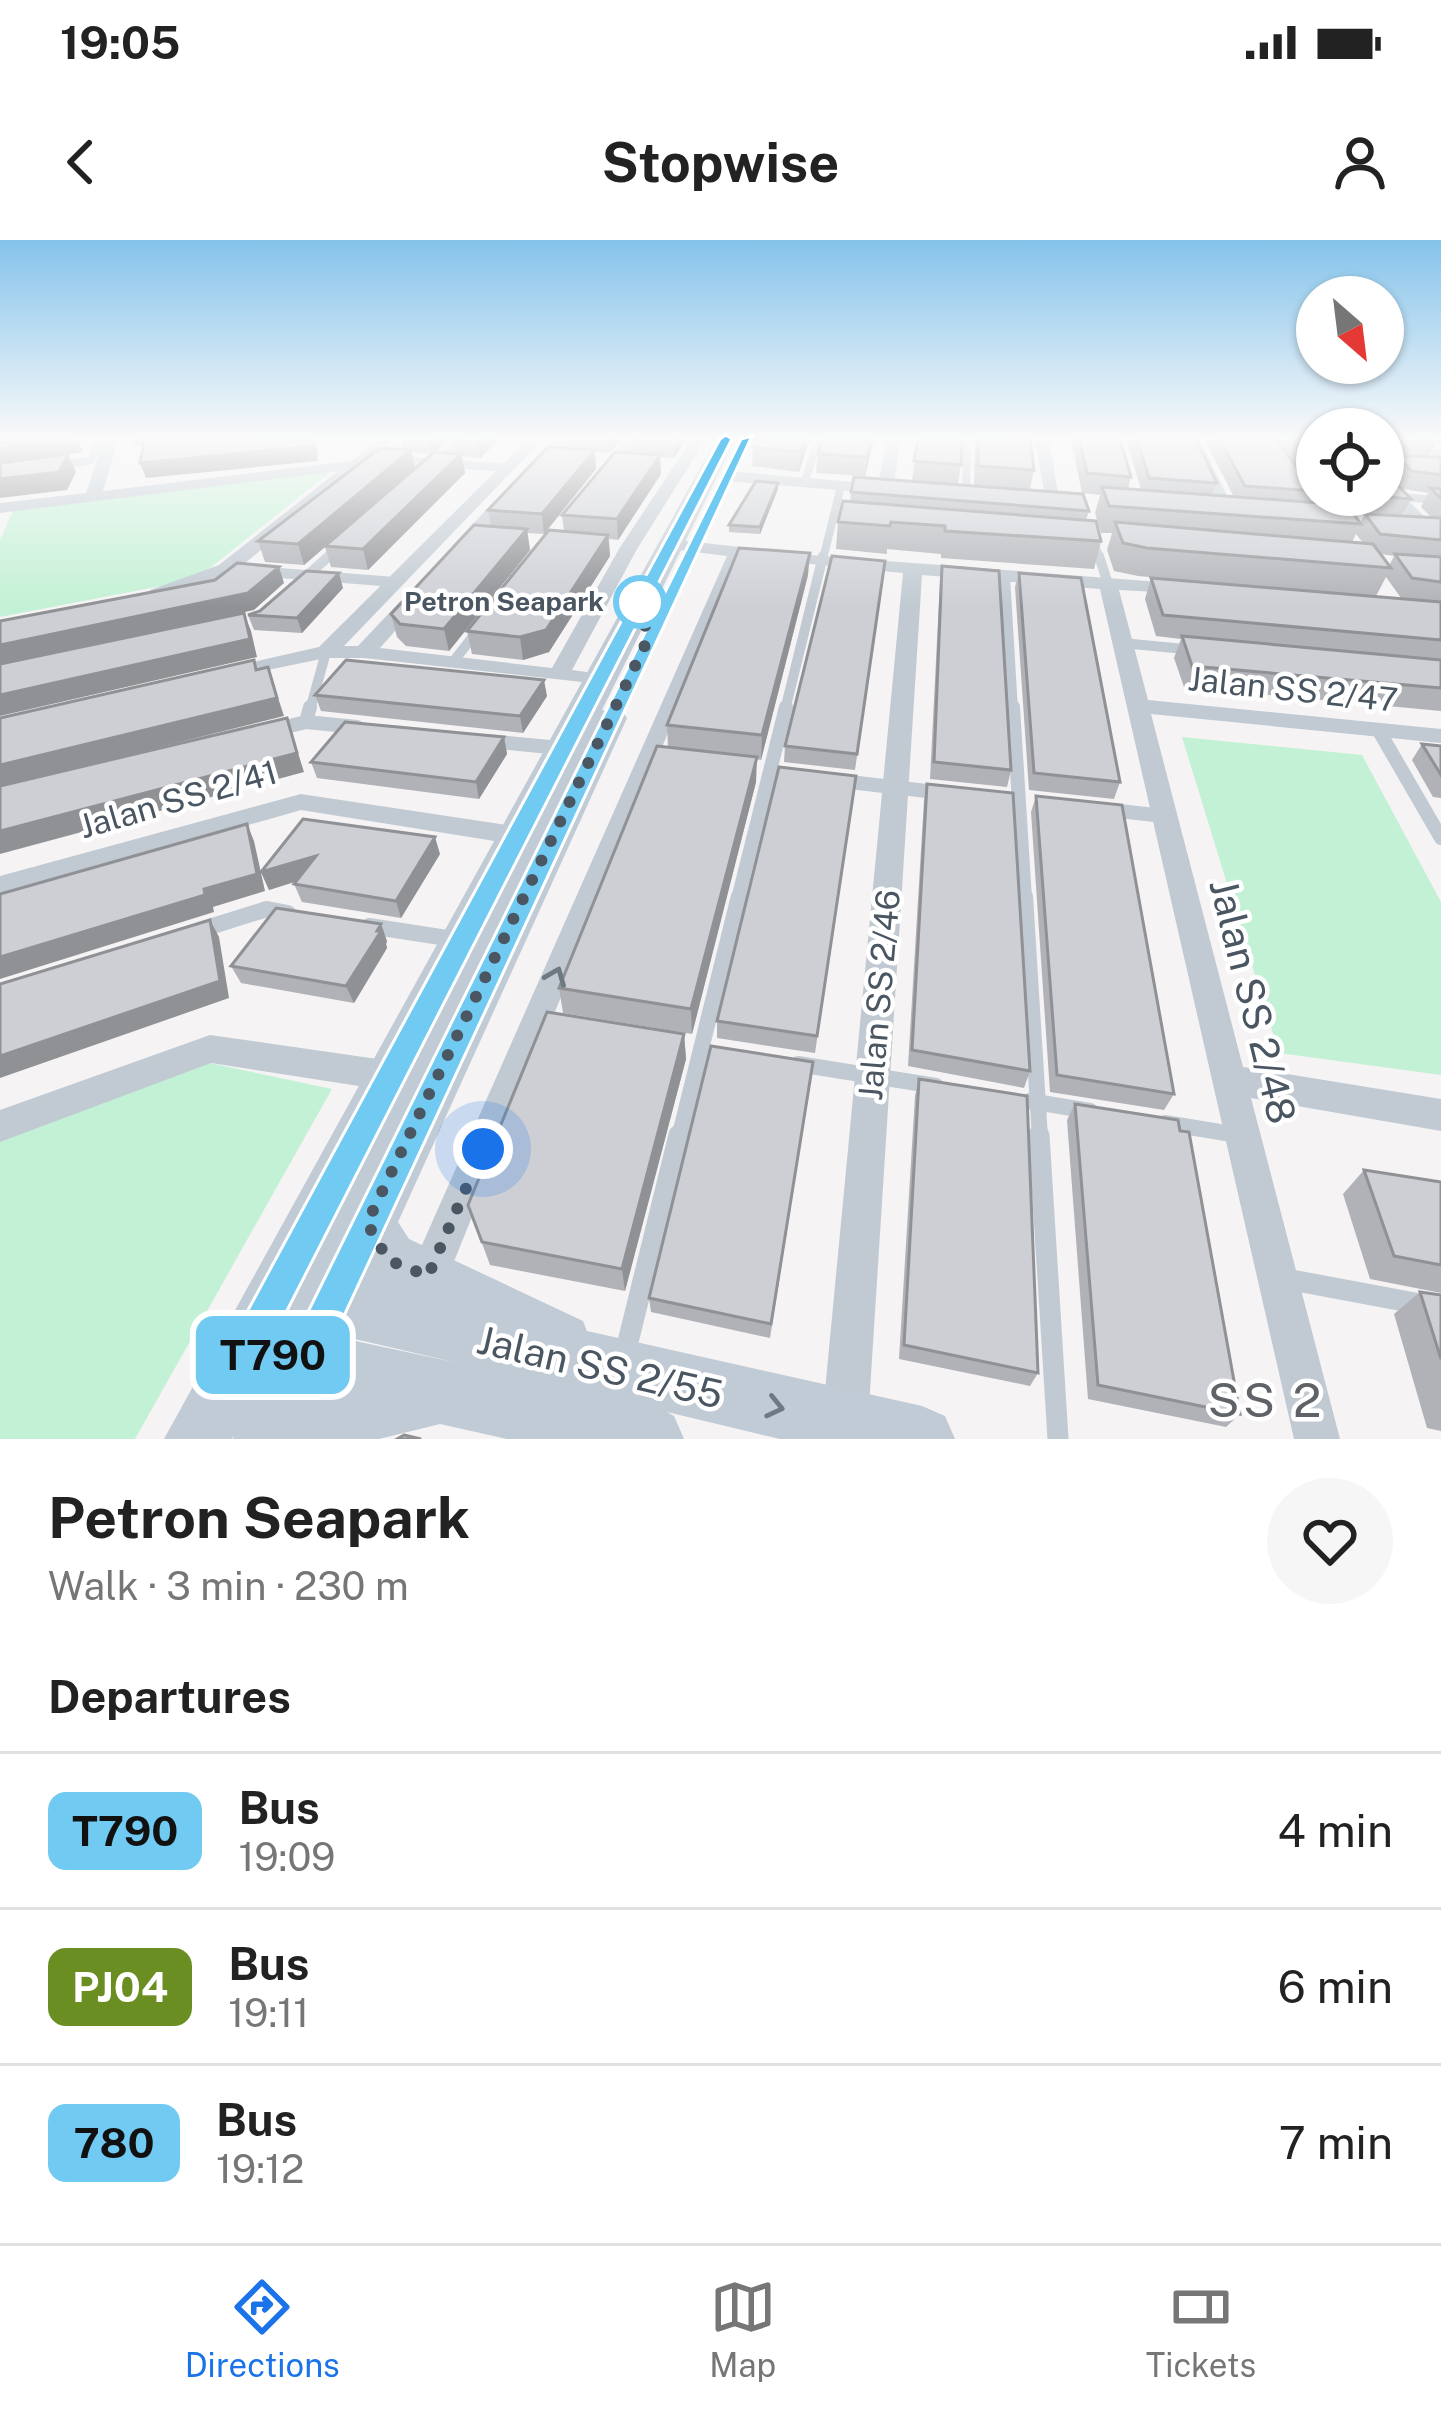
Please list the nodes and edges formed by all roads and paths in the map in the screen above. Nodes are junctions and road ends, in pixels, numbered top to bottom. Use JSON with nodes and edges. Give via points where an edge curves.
{"nodes":[{"id":1,"x":108,"y":495,"type":"edge"},
{"id":2,"x":317,"y":495,"type":"edge"},
{"id":3,"x":481,"y":495,"type":"edge"},
{"id":4,"x":509,"y":495,"type":"edge"},
{"id":5,"x":673,"y":495,"type":"edge"},
{"id":6,"x":691,"y":495,"type":"edge"},
{"id":7,"x":710,"y":495,"type":"edge"},
{"id":8,"x":840,"y":495,"type":"edge"},
{"id":9,"x":956,"y":495,"type":"edge"},
{"id":10,"x":1059,"y":495,"type":"edge"},
{"id":11,"x":1220,"y":495,"type":"edge"},
{"id":12,"x":966,"y":496,"type":"joint"},
{"id":13,"x":93,"y":497,"type":"joint"},
{"id":14,"x":988,"y":497,"type":"edge"},
{"id":15,"x":1404,"y":497,"type":"edge"},
{"id":16,"x":1441,"y":500,"type":"edge"},
{"id":17,"x":1032,"y":501,"type":"edge"},
{"id":18,"x":1404,"y":502,"type":"edge"},
{"id":19,"x":0,"y":508,"type":"edge"},
{"id":20,"x":1206,"y":513,"type":"edge"},
{"id":21,"x":1229,"y":514,"type":"junction"},
{"id":22,"x":1253,"y":516,"type":"edge"},
{"id":23,"x":833,"y":519,"type":"junction"},
{"id":24,"x":857,"y":520,"type":"edge"},
{"id":25,"x":1089,"y":523,"type":"edge"},
{"id":26,"x":1405,"y":527,"type":"edge"},
{"id":27,"x":1434,"y":529,"type":"edge"},
{"id":28,"x":1070,"y":538,"type":"edge"},
{"id":29,"x":1093,"y":541,"type":"junction"},
{"id":30,"x":345,"y":542,"type":"edge"},
{"id":31,"x":1116,"y":542,"type":"edge"},
{"id":32,"x":658,"y":549,"type":"junction"},
{"id":33,"x":732,"y":560,"type":"junction"},
{"id":34,"x":821,"y":561,"type":"junction"},
{"id":35,"x":913,"y":568,"type":"junction"},
{"id":36,"x":226,"y":569,"type":"junction"},
{"id":37,"x":440,"y":569,"type":"edge"},
{"id":38,"x":309,"y":574,"type":"junction"},
{"id":39,"x":1004,"y":576,"type":"junction"},
{"id":40,"x":395,"y":582,"type":"junction"},
{"id":41,"x":1108,"y":584,"type":"junction"},
{"id":42,"x":425,"y":586,"type":"edge"},
{"id":43,"x":1198,"y":591,"type":"edge"},
{"id":44,"x":286,"y":596,"type":"edge"},
{"id":45,"x":128,"y":600,"type":"edge"},
{"id":46,"x":480,"y":628,"type":"edge"},
{"id":47,"x":1122,"y":643,"type":"junction"},
{"id":48,"x":326,"y":652,"type":"junction"},
{"id":49,"x":364,"y":652,"type":"junction"},
{"id":50,"x":1213,"y":652,"type":"edge"},
{"id":51,"x":453,"y":662,"type":"junction"},
{"id":52,"x":580,"y":677,"type":"junction"},
{"id":53,"x":210,"y":679,"type":"edge"},
{"id":54,"x":1138,"y":706,"type":"junction"},
{"id":55,"x":306,"y":722,"type":"junction"},
{"id":56,"x":373,"y":729,"type":"edge"},
{"id":57,"x":1379,"y":731,"type":"junction"},
{"id":58,"x":262,"y":733,"type":"edge"},
{"id":59,"x":1441,"y":736,"type":"edge"},
{"id":60,"x":463,"y":738,"type":"edge"},
{"id":61,"x":565,"y":749,"type":"junction"},
{"id":62,"x":748,"y":770,"type":"edge"},
{"id":63,"x":769,"y":772,"type":"junction"},
{"id":64,"x":790,"y":775,"type":"edge"},
{"id":65,"x":832,"y":780,"type":"edge"},
{"id":66,"x":896,"y":788,"type":"junction"},
{"id":67,"x":957,"y":794,"type":"edge"},
{"id":68,"x":998,"y":799,"type":"edge"},
{"id":69,"x":1018,"y":801,"type":"junction"},
{"id":70,"x":1040,"y":803,"type":"edge"},
{"id":71,"x":1422,"y":805,"type":"junction"},
{"id":72,"x":1441,"y":807,"type":"edge"},
{"id":73,"x":1102,"y":809,"type":"edge"},
{"id":74,"x":1165,"y":816,"type":"junction"},
{"id":75,"x":520,"y":836,"type":"junction"},
{"id":76,"x":1441,"y":838,"type":"edge"},
{"id":77,"x":0,"y":886,"type":"edge"},
{"id":78,"x":311,"y":916,"type":"edge"},
{"id":79,"x":355,"y":923,"type":"edge"},
{"id":80,"x":178,"y":937,"type":"edge"},
{"id":81,"x":464,"y":940,"type":"junction"},
{"id":82,"x":677,"y":1044,"type":"edge"},
{"id":83,"x":700,"y":1048,"type":"junction"},
{"id":84,"x":722,"y":1052,"type":"edge"},
{"id":85,"x":786,"y":1062,"type":"edge"},
{"id":86,"x":391,"y":1076,"type":"junction"},
{"id":87,"x":872,"y":1076,"type":"junction"},
{"id":88,"x":1230,"y":1080,"type":"junction"},
{"id":89,"x":966,"y":1091,"type":"edge"},
{"id":90,"x":1013,"y":1099,"type":"edge"},
{"id":91,"x":1036,"y":1102,"type":"junction"},
{"id":92,"x":1105,"y":1113,"type":"edge"},
{"id":93,"x":1441,"y":1115,"type":"edge"},
{"id":94,"x":1151,"y":1121,"type":"edge"},
{"id":95,"x":0,"y":1126,"type":"edge"},
{"id":96,"x":1243,"y":1136,"type":"junction"},
{"id":97,"x":367,"y":1223,"type":"junction"},
{"id":98,"x":428,"y":1276,"type":"junction"},
{"id":99,"x":1278,"y":1278,"type":"junction"},
{"id":100,"x":305,"y":1298,"type":"junction"},
{"id":101,"x":1441,"y":1308,"type":"edge"},
{"id":102,"x":276,"y":1355,"type":"junction"},
{"id":103,"x":456,"y":1396,"type":"junction"},
{"id":104,"x":616,"y":1419,"type":"edge"},
{"id":105,"x":845,"y":1422,"type":"junction"},
{"id":106,"x":197,"y":1439,"type":"edge"},
{"id":107,"x":266,"y":1439,"type":"edge"},
{"id":108,"x":305,"y":1439,"type":"edge"},
{"id":109,"x":401,"y":1439,"type":"edge"},
{"id":110,"x":922,"y":1439,"type":"edge"},
{"id":111,"x":1058,"y":1439,"type":"edge"},
{"id":112,"x":1317,"y":1439,"type":"edge"}],
"edges":[{"from":1,"to":13,"type":"street"},
{"from":2,"to":36,"type":"street"},
{"from":3,"to":40,"type":"street"},
{"from":4,"to":37,"type":"street","via":[[481,537]]},
{"from":5,"to":32,"type":"street"},
{"from":6,"to":32,"type":"main road"},
{"from":7,"to":32,"type":"main road"},
{"from":8,"to":23,"type":"lane"},
{"from":9,"to":12,"type":"street"},
{"from":10,"to":17,"type":"street","via":[[1061,503]]},
{"from":11,"to":21,"type":"street"},
{"from":12,"to":14,"type":"street"},
{"from":13,"to":19,"type":"street"},
{"from":15,"to":16,"type":"lane"},
{"from":18,"to":27,"type":"street"},
{"from":20,"to":21,"type":"street"},
{"from":21,"to":22,"type":"street"},
{"from":23,"to":24,"type":"lane"},
{"from":23,"to":34,"type":"lane"},
{"from":25,"to":29,"type":"lane"},
{"from":26,"to":27,"type":"street"},
{"from":28,"to":29,"type":"lane"},
{"from":29,"to":31,"type":"lane"},
{"from":29,"to":41,"type":"lane"},
{"from":30,"to":38,"type":"lane"},
{"from":32,"to":33,"type":"street"},
{"from":32,"to":34,"type":"street"},
{"from":32,"to":52,"type":"main road"},
{"from":32,"to":97,"type":"main road"},
{"from":33,"to":34,"type":"street"},
{"from":98,"to":33,"type":"street","one_way":true,"via":[[549,1024]]},
{"from":34,"to":35,"type":"street"},
{"from":34,"to":63,"type":"lane"},
{"from":35,"to":39,"type":"street"},
{"from":35,"to":66,"type":"street","name":"Jalan SS 2/46"},
{"from":36,"to":38,"type":"lane"},
{"from":36,"to":45,"type":"street"},
{"from":38,"to":40,"type":"lane"},
{"from":38,"to":44,"type":"lane"},
{"from":39,"to":41,"type":"street"},
{"from":39,"to":69,"type":"lane"},
{"from":40,"to":48,"type":"street"},
{"from":41,"to":43,"type":"street"},
{"from":41,"to":47,"type":"street","name":"Jalan SS 2/48"},
{"from":42,"to":49,"type":"street"},
{"from":46,"to":51,"type":"lane"},
{"from":47,"to":50,"type":"lane"},
{"from":47,"to":54,"type":"street","name":"Jalan SS 2/48"},
{"from":48,"to":49,"type":"street"},
{"from":48,"to":53,"type":"street"},
{"from":48,"to":55,"type":"lane"},
{"from":49,"to":51,"type":"street"},
{"from":51,"to":52,"type":"street"},
{"from":52,"to":61,"type":"main road"},
{"from":54,"to":57,"type":"street","name":"Jalan SS 2/47"},
{"from":54,"to":74,"type":"street","name":"Jalan SS 2/48"},
{"from":55,"to":56,"type":"lane"},
{"from":55,"to":58,"type":"lane"},
{"from":57,"to":59,"type":"street","name":"Jalan SS 2/47"},
{"from":57,"to":71,"type":"lane"},
{"from":60,"to":61,"type":"lane"},
{"from":61,"to":75,"type":"main road"},
{"from":62,"to":63,"type":"lane"},
{"from":63,"to":64,"type":"lane"},
{"from":63,"to":83,"type":"lane"},
{"from":65,"to":66,"type":"lane"},
{"from":66,"to":67,"type":"lane"},
{"from":66,"to":87,"type":"street","name":"Jalan SS 2/46"},
{"from":68,"to":69,"type":"lane"},
{"from":69,"to":70,"type":"lane"},
{"from":69,"to":91,"type":"lane"},
{"from":71,"to":72,"type":"lane"},
{"from":71,"to":76,"type":"lane"},
{"from":73,"to":74,"type":"lane"},
{"from":74,"to":88,"type":"street","name":"Jalan SS 2/48"},
{"from":75,"to":77,"type":"street","name":"Jalan SS 2/41","via":[[302,802]]},
{"from":75,"to":81,"type":"main road"},
{"from":78,"to":80,"type":"lane","via":[[267,909]]},
{"from":79,"to":81,"type":"lane"},
{"from":81,"to":86,"type":"main road"},
{"from":82,"to":83,"type":"lane"},
{"from":83,"to":84,"type":"lane"},
{"from":83,"to":104,"type":"lane"},
{"from":85,"to":87,"type":"lane"},
{"from":86,"to":95,"type":"street","via":[[210,1049]]},
{"from":86,"to":100,"type":"main road"},
{"from":87,"to":89,"type":"lane"},
{"from":87,"to":105,"type":"street","name":"Jalan SS 2/46"},
{"from":88,"to":93,"type":"street"},
{"from":88,"to":96,"type":"street","name":"Jalan SS 2/48"},
{"from":90,"to":91,"type":"lane"},
{"from":91,"to":92,"type":"lane"},
{"from":91,"to":111,"type":"lane"},
{"from":94,"to":96,"type":"lane"},
{"from":96,"to":99,"type":"street","name":"Jalan SS 2/48"},
{"from":97,"to":98,"type":"main road","via":[[388,1260]]},
{"from":97,"to":100,"type":"main road"},
{"from":98,"to":104,"type":"main road"},
{"from":99,"to":101,"type":"lane"},
{"from":99,"to":112,"type":"street","name":"Jalan SS 2/48"},
{"from":100,"to":102,"type":"main road"},
{"from":100,"to":104,"type":"main road","name":"Jalan SS 2/55"},
{"from":102,"to":103,"type":"main road","name":"Jalan SS 2/55"},
{"from":102,"to":106,"type":"main road"},
{"from":102,"to":107,"type":"main road"},
{"from":103,"to":104,"type":"main road","name":"Jalan SS 2/55"},
{"from":103,"to":108,"type":"main road","via":[[367,1408]]},
{"from":103,"to":109,"type":"street"},
{"from":104,"to":105,"type":"main road","name":"Jalan SS 2/55","one_way":true},
{"from":105,"to":110,"type":"main road","name":"Jalan SS 2/55"}]}
